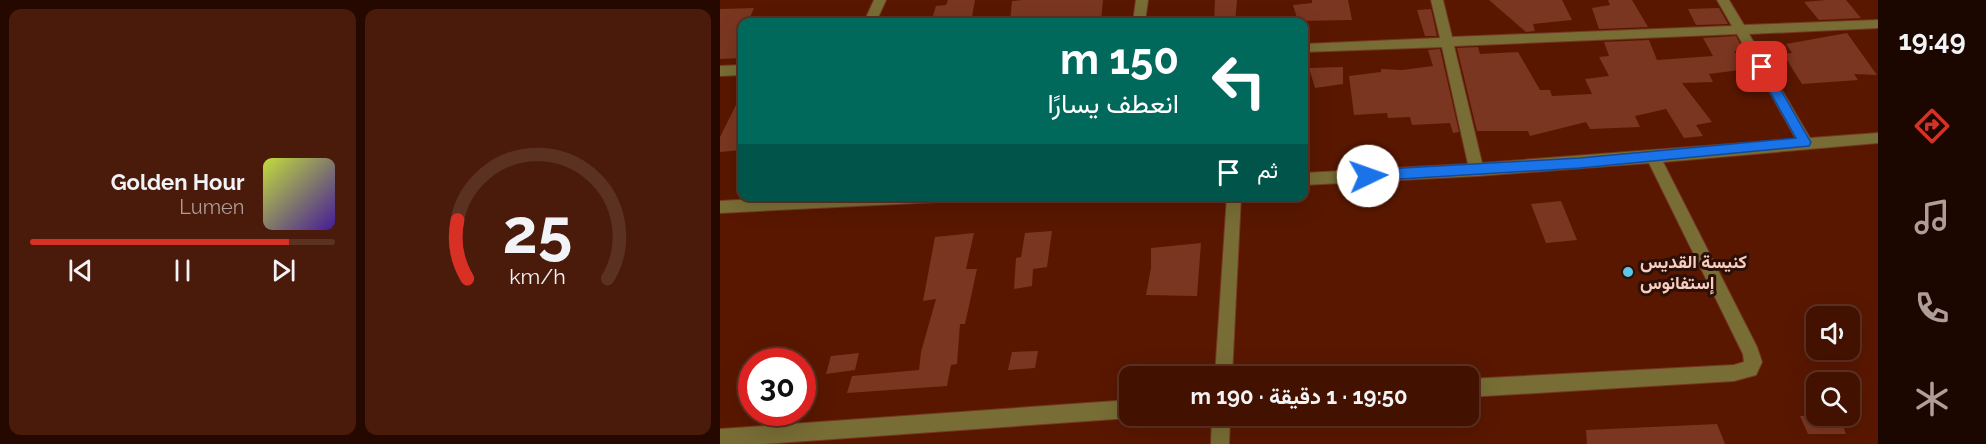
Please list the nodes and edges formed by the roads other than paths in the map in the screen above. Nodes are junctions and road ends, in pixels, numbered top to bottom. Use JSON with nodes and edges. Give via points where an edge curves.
{"nodes":[{"id":1,"x":880,"y":0,"type":"edge"},
{"id":2,"x":1142,"y":0,"type":"edge"},
{"id":3,"x":1437,"y":0,"type":"edge"},
{"id":4,"x":1723,"y":0,"type":"edge"},
{"id":5,"x":872,"y":18,"type":"edge"},
{"id":6,"x":1140,"y":18,"type":"edge"},
{"id":7,"x":1878,"y":24,"type":"edge"},
{"id":8,"x":1741,"y":29,"type":"junction"},
{"id":9,"x":1447,"y":41,"type":"junction"},
{"id":10,"x":1308,"y":48,"type":"edge"},
{"id":11,"x":738,"y":70,"type":"edge"},
{"id":12,"x":720,"y":71,"type":"edge"},
{"id":13,"x":1878,"y":138,"type":"edge"},
{"id":14,"x":1805,"y":142,"type":"junction"},
{"id":15,"x":1653,"y":156,"type":"junction"},
{"id":16,"x":1477,"y":170,"type":"junction"},
{"id":17,"x":1308,"y":179,"type":"edge"},
{"id":18,"x":787,"y":201,"type":"edge"},
{"id":19,"x":1234,"y":201,"type":"edge"},
{"id":20,"x":720,"y":207,"type":"edge"},
{"id":21,"x":1224,"y":366,"type":"edge"},
{"id":22,"x":1479,"y":387,"type":"edge"},
{"id":23,"x":1119,"y":410,"type":"edge"},
{"id":24,"x":1221,"y":426,"type":"edge"},
{"id":25,"x":720,"y":438,"type":"edge"},
{"id":26,"x":1220,"y":444,"type":"edge"}],
"edges":[{"from":1,"to":5,"type":"street"},
{"from":2,"to":6,"type":"street"},
{"from":3,"to":9,"type":"street"},
{"from":4,"to":8,"type":"street"},
{"from":7,"to":8,"type":"street"},
{"from":8,"to":9,"type":"street"},
{"from":8,"to":14,"type":"street"},
{"from":9,"to":10,"type":"street"},
{"from":9,"to":16,"type":"street"},
{"from":11,"to":12,"type":"street"},
{"from":13,"to":14,"type":"street"},
{"from":14,"to":15,"type":"street"},
{"from":15,"to":16,"type":"street"},
{"from":15,"to":22,"type":"street","via":[[1751,353],[1750,369]]},
{"from":16,"to":17,"type":"street"},
{"from":18,"to":20,"type":"street"},
{"from":19,"to":21,"type":"street"},
{"from":23,"to":25,"type":"street"},
{"from":24,"to":26,"type":"street"}]}
